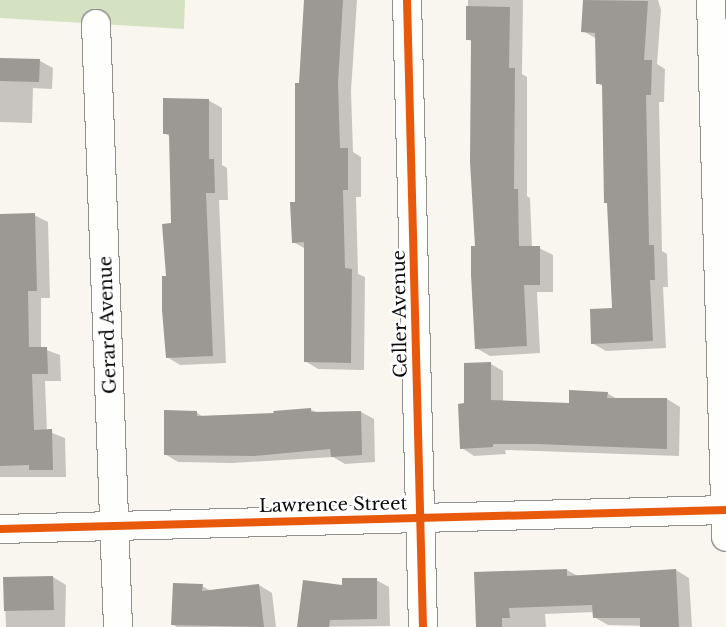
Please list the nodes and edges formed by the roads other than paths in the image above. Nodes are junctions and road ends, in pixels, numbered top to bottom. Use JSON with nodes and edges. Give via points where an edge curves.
{"nodes":[{"id":1,"x":406,"y":0,"type":"edge"},
{"id":2,"x":711,"y":0,"type":"edge"},
{"id":3,"x":96,"y":24,"type":"dead end"},
{"id":4,"x":726,"y":510,"type":"edge"},
{"id":5,"x":420,"y":518,"type":"junction"},
{"id":6,"x":116,"y":526,"type":"junction"},
{"id":7,"x":0,"y":529,"type":"edge"},
{"id":8,"x":726,"y":537,"type":"edge"},
{"id":9,"x":118,"y":627,"type":"edge"},
{"id":10,"x":423,"y":627,"type":"edge"}],
"edges":[{"from":1,"to":5,"type":"street","name":"Celler Avenue"},
{"from":2,"to":4,"type":"street"},
{"from":3,"to":6,"type":"street","name":"Gerard Avenue"},
{"from":4,"to":5,"type":"street","name":"Lawrence Street"},
{"from":4,"to":8,"type":"street"},
{"from":5,"to":6,"type":"street","name":"Lawrence Street"},
{"from":5,"to":10,"type":"street","name":"Celler Avenue"},
{"from":6,"to":7,"type":"street","name":"Lawrence Street"},
{"from":6,"to":9,"type":"street","name":"Gerard Avenue"}]}
